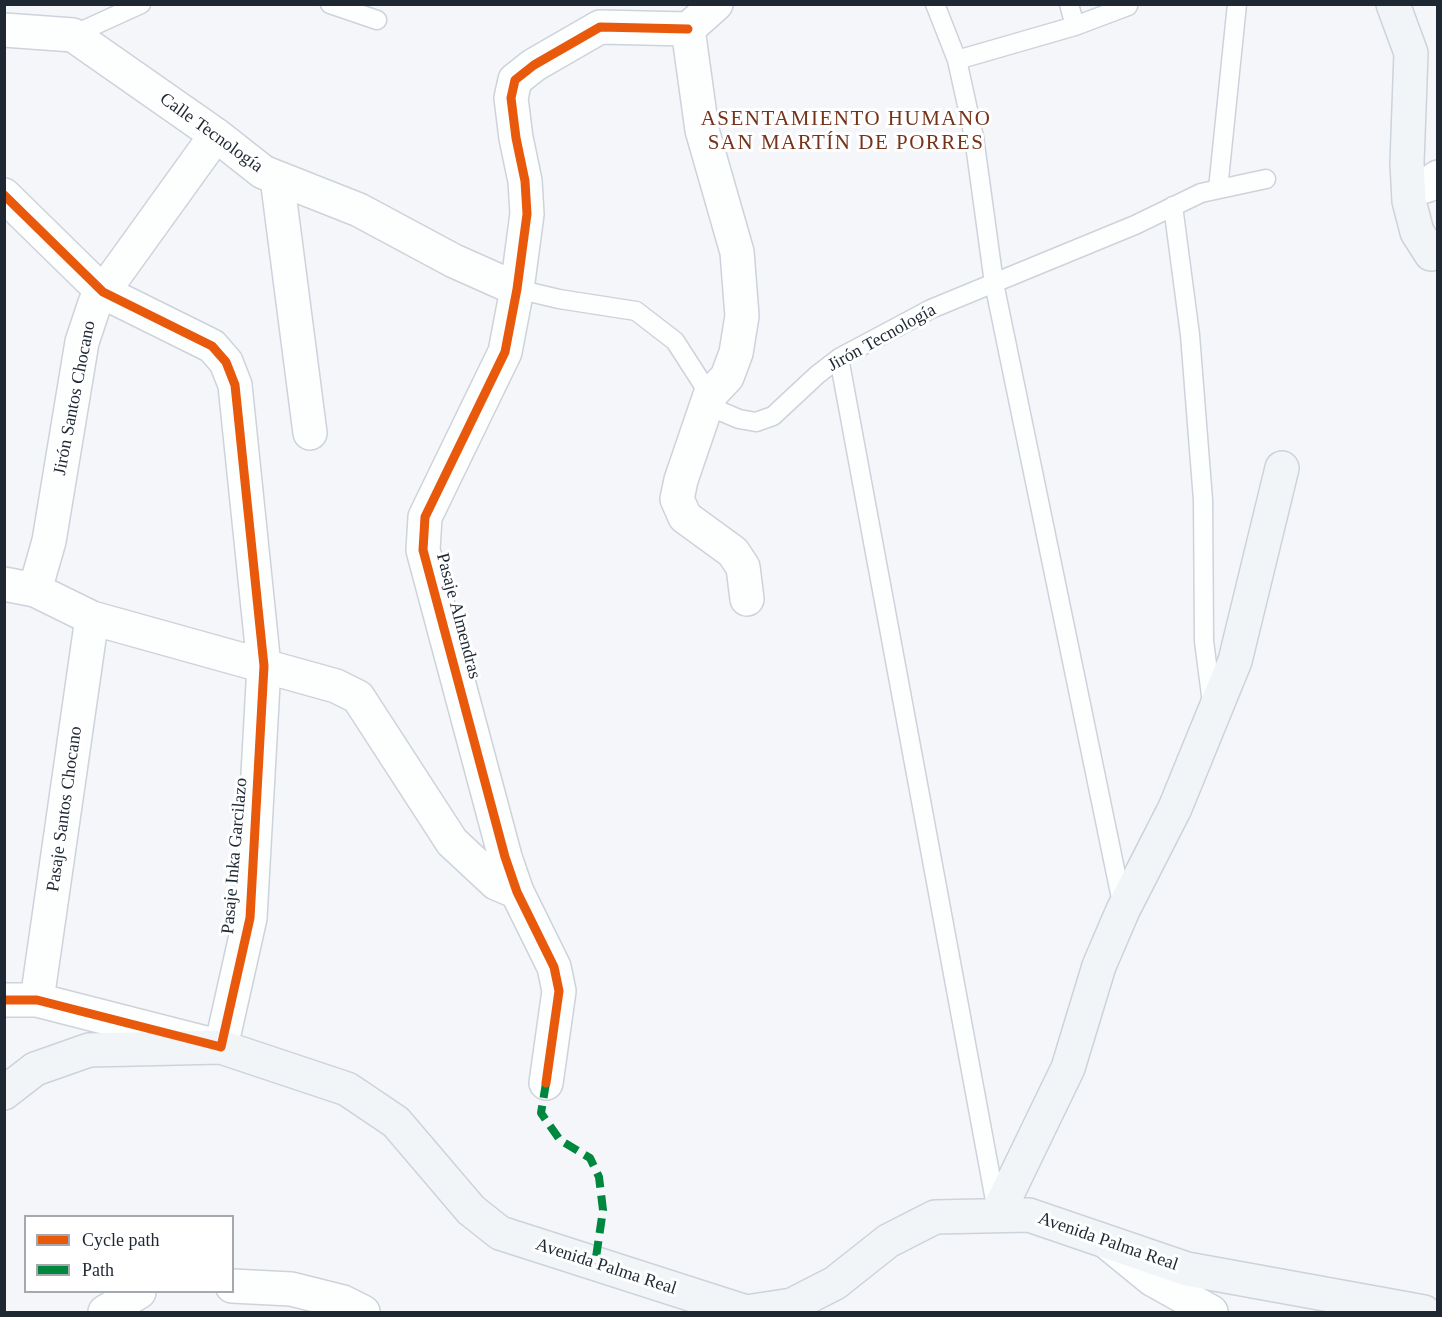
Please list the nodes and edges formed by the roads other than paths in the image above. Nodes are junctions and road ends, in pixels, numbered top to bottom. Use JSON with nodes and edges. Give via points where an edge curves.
{"nodes":[{"id":1,"x":141,"y":4,"type":"edge"},
{"id":2,"x":330,"y":4,"type":"edge"},
{"id":3,"x":717,"y":4,"type":"edge"},
{"id":4,"x":935,"y":4,"type":"edge"},
{"id":5,"x":1069,"y":4,"type":"edge"},
{"id":6,"x":1237,"y":4,"type":"edge"},
{"id":7,"x":1393,"y":5,"type":"edge"},
{"id":8,"x":1128,"y":6,"type":"edge"},
{"id":9,"x":377,"y":20,"type":"dead end"},
{"id":10,"x":1075,"y":27,"type":"junction"},
{"id":11,"x":688,"y":29,"type":"junction"},
{"id":12,"x":4,"y":30,"type":"edge"},
{"id":13,"x":73,"y":35,"type":"junction"},
{"id":14,"x":957,"y":60,"type":"junction"},
{"id":15,"x":216,"y":135,"type":"junction"},
{"id":16,"x":1437,"y":177,"type":"edge"},
{"id":17,"x":277,"y":178,"type":"junction"},
{"id":18,"x":1266,"y":179,"type":"dead end"},
{"id":19,"x":1218,"y":189,"type":"junction"},
{"id":20,"x":1409,"y":191,"type":"junction"},
{"id":21,"x":4,"y":195,"type":"edge"},
{"id":22,"x":1173,"y":206,"type":"junction"},
{"id":23,"x":1431,"y":254,"type":"dead end"},
{"id":24,"x":994,"y":283,"type":"junction"},
{"id":25,"x":517,"y":289,"type":"junction"},
{"id":26,"x":103,"y":292,"type":"junction"},
{"id":27,"x":839,"y":358,"type":"junction"},
{"id":28,"x":710,"y":396,"type":"junction"},
{"id":29,"x":310,"y":433,"type":"dead end"},
{"id":30,"x":1282,"y":468,"type":"dead end"},
{"id":31,"x":20,"y":587,"type":"edge"},
{"id":32,"x":747,"y":599,"type":"dead end"},
{"id":33,"x":92,"y":618,"type":"junction"},
{"id":34,"x":264,"y":666,"type":"junction"},
{"id":35,"x":1214,"y":713,"type":"junction"},
{"id":36,"x":517,"y":892,"type":"junction"},
{"id":37,"x":1123,"y":909,"type":"junction"},
{"id":38,"x":4,"y":1000,"type":"edge"},
{"id":39,"x":37,"y":1000,"type":"junction"},
{"id":40,"x":221,"y":1047,"type":"junction"},
{"id":41,"x":546,"y":1083,"type":"dead end"},
{"id":42,"x":4,"y":1093,"type":"edge"},
{"id":43,"x":997,"y":1215,"type":"junction"},
{"id":44,"x":1101,"y":1238,"type":"junction"},
{"id":45,"x":234,"y":1286,"type":"edge"},
{"id":46,"x":137,"y":1293,"type":"edge"},
{"id":47,"x":105,"y":1312,"type":"edge"},
{"id":48,"x":363,"y":1312,"type":"edge"},
{"id":49,"x":1211,"y":1312,"type":"edge"},
{"id":50,"x":1424,"y":1312,"type":"edge"}],
"edges":[{"from":1,"to":13,"type":"lane"},
{"from":2,"to":9,"type":"lane"},
{"from":3,"to":11,"type":"street"},
{"from":4,"to":14,"type":"lane"},
{"from":5,"to":10,"type":"lane"},
{"from":6,"to":19,"type":"lane"},
{"from":7,"to":20,"type":"main road","via":[[1411,53]]},
{"from":8,"to":10,"type":"lane"},
{"from":10,"to":14,"type":"lane"},
{"from":11,"to":25,"type":"street","via":[[600,27],[515,80],[511,98],[527,214]]},
{"from":11,"to":28,"type":"street","via":[[702,130],[737,252],[742,316],[736,353],[727,377]]},
{"from":12,"to":13,"type":"street"},
{"from":13,"to":15,"type":"street","name":"Calle Tecnología"},
{"from":14,"to":24,"type":"lane","via":[[974,137]]},
{"from":15,"to":17,"type":"street","name":"Calle Tecnología","via":[[263,172]]},
{"from":15,"to":26,"type":"street","name":"Jirón Santos Chocano"},
{"from":16,"to":20,"type":"street"},
{"from":17,"to":25,"type":"street","name":"Calle Tecnología","via":[[359,210],[454,261]]},
{"from":17,"to":29,"type":"street"},
{"from":18,"to":19,"type":"lane","name":"Jirón Tecnología"},
{"from":19,"to":22,"type":"lane","name":"Jirón Tecnología","via":[[1201,192]]},
{"from":20,"to":23,"type":"main road","via":[[1417,232]]},
{"from":21,"to":26,"type":"street","name":"Pasaje Inka Garcilazo"},
{"from":22,"to":24,"type":"lane","name":"Jirón Tecnología"},
{"from":22,"to":35,"type":"lane","via":[[1190,335],[1203,500],[1204,641]]},
{"from":24,"to":27,"type":"lane","name":"Jirón Tecnología","via":[[931,309]]},
{"from":24,"to":37,"type":"lane"},
{"from":25,"to":28,"type":"lane","name":"Jirón Tecnología","via":[[636,311],[675,341]]},
{"from":25,"to":36,"type":"street","name":"Pasaje Almendras","via":[[505,352],[425,517],[423,550]]},
{"from":26,"to":31,"type":"street","name":"Jirón Santos Chocano","via":[[95,303],[82,342],[49,541]]},
{"from":26,"to":34,"type":"street","name":"Pasaje Inka Garcilazo","via":[[212,346],[226,362],[235,385]]},
{"from":27,"to":28,"type":"lane","name":"Jirón Tecnología","via":[[773,416],[756,422],[720,411]]},
{"from":27,"to":43,"type":"lane"},
{"from":28,"to":32,"type":"street","via":[[678,499],[685,517],[733,552],[742,567]]},
{"from":30,"to":35,"type":"main road","via":[[1235,661]]},
{"from":31,"to":33,"type":"street"},
{"from":33,"to":34,"type":"street"},
{"from":33,"to":39,"type":"street","name":"Pasaje Santos Chocano"},
{"from":34,"to":36,"type":"street","via":[[336,686],[358,697],[452,842],[496,883]]},
{"from":34,"to":40,"type":"street","name":"Pasaje Inka Garcilazo","via":[[250,918]]},
{"from":35,"to":37,"type":"main road","via":[[1175,808]]},
{"from":36,"to":41,"type":"street","name":"Pasaje Almendras","via":[[554,967],[559,991]]},
{"from":37,"to":43,"type":"main road","via":[[1099,966],[1068,1068]]},
{"from":38,"to":39,"type":"street"},
{"from":39,"to":40,"type":"street"},
{"from":40,"to":42,"type":"main road","name":"Avenida Palma Real","via":[[89,1050],[35,1069]]},
{"from":40,"to":43,"type":"main road","name":"Avenida Palma Real","via":[[347,1089],[396,1122],[471,1210],[500,1233],[746,1312],[792,1305],[835,1283],[888,1241],[935,1216]]},
{"from":43,"to":44,"type":"main road","name":"Avenida Palma Real","via":[[1029,1215]]},
{"from":44,"to":49,"type":"street","via":[[1152,1279]]},
{"from":44,"to":50,"type":"main road","name":"Avenida Palma Real","via":[[1186,1269]]},
{"from":45,"to":48,"type":"street","via":[[291,1289],[343,1302]]},
{"from":46,"to":47,"type":"street"}]}
